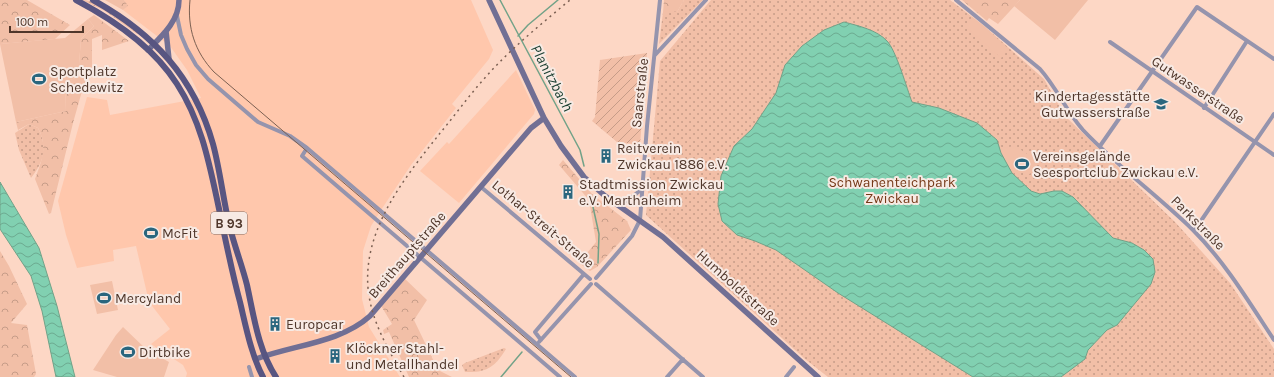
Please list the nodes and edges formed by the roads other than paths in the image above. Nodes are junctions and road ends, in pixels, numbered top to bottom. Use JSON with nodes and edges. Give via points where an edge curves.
{"nodes":[{"id":1,"x":76,"y":0,"type":"edge"},
{"id":2,"x":93,"y":0,"type":"edge"},
{"id":3,"x":179,"y":0,"type":"edge"},
{"id":4,"x":489,"y":0,"type":"edge"},
{"id":5,"x":660,"y":0,"type":"edge"},
{"id":6,"x":706,"y":0,"type":"edge"},
{"id":7,"x":956,"y":0,"type":"edge"},
{"id":8,"x":177,"y":16,"type":"junction"},
{"id":9,"x":166,"y":31,"type":"junction"},
{"id":10,"x":1247,"y":41,"type":"junction"},
{"id":11,"x":1110,"y":42,"type":"dead end"},
{"id":12,"x":154,"y":43,"type":"junction"},
{"id":13,"x":148,"y":50,"type":"junction"},
{"id":14,"x":655,"y":55,"type":"junction"},
{"id":15,"x":169,"y":59,"type":"junction"},
{"id":16,"x":1274,"y":60,"type":"edge"},
{"id":17,"x":1153,"y":72,"type":"junction"},
{"id":18,"x":1204,"y":108,"type":"junction"},
{"id":19,"x":1274,"y":114,"type":"edge"},
{"id":20,"x":544,"y":118,"type":"junction"},
{"id":21,"x":1255,"y":142,"type":"junction"},
{"id":22,"x":1100,"y":146,"type":"junction"},
{"id":23,"x":307,"y":148,"type":"junction"},
{"id":24,"x":1274,"y":155,"type":"edge"},
{"id":25,"x":481,"y":187,"type":"junction"},
{"id":26,"x":643,"y":188,"type":"junction"},
{"id":27,"x":612,"y":202,"type":"junction"},
{"id":28,"x":640,"y":220,"type":"junction"},
{"id":29,"x":1194,"y":231,"type":"junction"},
{"id":30,"x":426,"y":250,"type":"junction"},
{"id":31,"x":421,"y":256,"type":"junction"},
{"id":32,"x":584,"y":274,"type":"junction"},
{"id":33,"x":596,"y":278,"type":"junction"},
{"id":34,"x":590,"y":279,"type":"junction"},
{"id":35,"x":591,"y":284,"type":"junction"},
{"id":36,"x":596,"y":284,"type":"junction"},
{"id":37,"x":541,"y":340,"type":"junction"},
{"id":38,"x":1274,"y":340,"type":"edge"},
{"id":39,"x":538,"y":344,"type":"junction"},
{"id":40,"x":265,"y":356,"type":"junction"},
{"id":41,"x":256,"y":359,"type":"junction"},
{"id":42,"x":682,"y":360,"type":"junction"},
{"id":43,"x":249,"y":366,"type":"dead end"},
{"id":44,"x":794,"y":367,"type":"dead end"},
{"id":45,"x":252,"y":377,"type":"edge"},
{"id":46,"x":262,"y":377,"type":"edge"},
{"id":47,"x":276,"y":377,"type":"edge"},
{"id":48,"x":560,"y":377,"type":"edge"},
{"id":49,"x":575,"y":377,"type":"edge"},
{"id":50,"x":667,"y":377,"type":"edge"},
{"id":51,"x":703,"y":377,"type":"edge"},
{"id":52,"x":786,"y":377,"type":"edge"},
{"id":53,"x":818,"y":377,"type":"edge"}],
"edges":[{"from":1,"to":13,"type":"main road","number":"B 93","via":[[113,22]]},
{"from":2,"to":12,"type":"main road","number":"B 93","via":[[123,17]]},
{"from":3,"to":8,"type":"main road"},
{"from":4,"to":20,"type":"main road","name":"Humboldtstraße"},
{"from":5,"to":14,"type":"street","name":"Saarstraße"},
{"from":6,"to":14,"type":"street"},
{"from":7,"to":22,"type":"street","name":"Parkstraße","via":[[1040,69],[1065,108]]},
{"from":8,"to":9,"type":"main road"},
{"from":8,"to":23,"type":"street","via":[[187,49],[208,79],[258,122],[290,136]]},
{"from":9,"to":12,"type":"main road"},
{"from":9,"to":15,"type":"main road"},
{"from":10,"to":16,"type":"street"},
{"from":10,"to":17,"type":"street","via":[[1197,7]]},
{"from":10,"to":18,"type":"street"},
{"from":11,"to":17,"type":"street","name":"Gutwasserstraße"},
{"from":12,"to":13,"type":"main road"},
{"from":12,"to":15,"type":"main road","number":"B 93"},
{"from":13,"to":41,"type":"main road","number":"B 93","via":[[177,84],[202,136],[233,274]]},
{"from":14,"to":26,"type":"street","name":"Saarstraße"},
{"from":15,"to":40,"type":"main road","number":"B 93","via":[[192,92],[213,144],[230,225]]},
{"from":17,"to":18,"type":"street","name":"Gutwasserstraße"},
{"from":17,"to":22,"type":"street"},
{"from":18,"to":21,"type":"street","name":"Gutwasserstraße"},
{"from":19,"to":21,"type":"street"},
{"from":20,"to":25,"type":"main road","name":"Breithauptstraße","via":[[531,128]]},
{"from":20,"to":27,"type":"main road","name":"Humboldtstraße","via":[[578,169]]},
{"from":21,"to":24,"type":"street","name":"Gutwasserstraße"},
{"from":21,"to":29,"type":"street"},
{"from":22,"to":29,"type":"street","name":"Parkstraße"},
{"from":23,"to":30,"type":"street"},
{"from":23,"to":31,"type":"street","via":[[302,156]]},
{"from":25,"to":30,"type":"main road","name":"Breithauptstraße"},
{"from":25,"to":32,"type":"street","name":"Lothar-Streit-Straße"},
{"from":26,"to":27,"type":"street","via":[[627,201]]},
{"from":26,"to":28,"type":"street","name":"Saarstraße"},
{"from":27,"to":28,"type":"main road","name":"Humboldtstraße"},
{"from":28,"to":33,"type":"street","name":"Saarstraße","via":[[632,236]]},
{"from":28,"to":53,"type":"main road","name":"Humboldtstraße","via":[[663,237]]},
{"from":29,"to":38,"type":"street","name":"Parkstraße","via":[[1223,265]]},
{"from":30,"to":31,"type":"main road","name":"Breithauptstraße"},
{"from":30,"to":39,"type":"street"},
{"from":31,"to":40,"type":"main road","name":"Breithauptstraße","via":[[360,325],[346,333]]},
{"from":31,"to":48,"type":"street"},
{"from":32,"to":34,"type":"street","name":"Lothar-Streit-Straße"},
{"from":32,"to":37,"type":"street","via":[[535,332]]},
{"from":33,"to":34,"type":"street"},
{"from":33,"to":36,"type":"street"},
{"from":34,"to":35,"type":"street"},
{"from":35,"to":36,"type":"street"},
{"from":35,"to":37,"type":"street"},
{"from":36,"to":42,"type":"street","name":"Lothar-Streit-Straße"},
{"from":37,"to":39,"type":"street"},
{"from":39,"to":49,"type":"street"},
{"from":40,"to":41,"type":"main road","name":"Breithauptstraße"},
{"from":40,"to":47,"type":"main road","number":"B 93"},
{"from":41,"to":46,"type":"main road","number":"B 93"},
{"from":42,"to":50,"type":"street"},
{"from":42,"to":51,"type":"street","name":"Lothar-Streit-Straße"},
{"from":43,"to":45,"type":"street"},
{"from":44,"to":52,"type":"street"}]}
